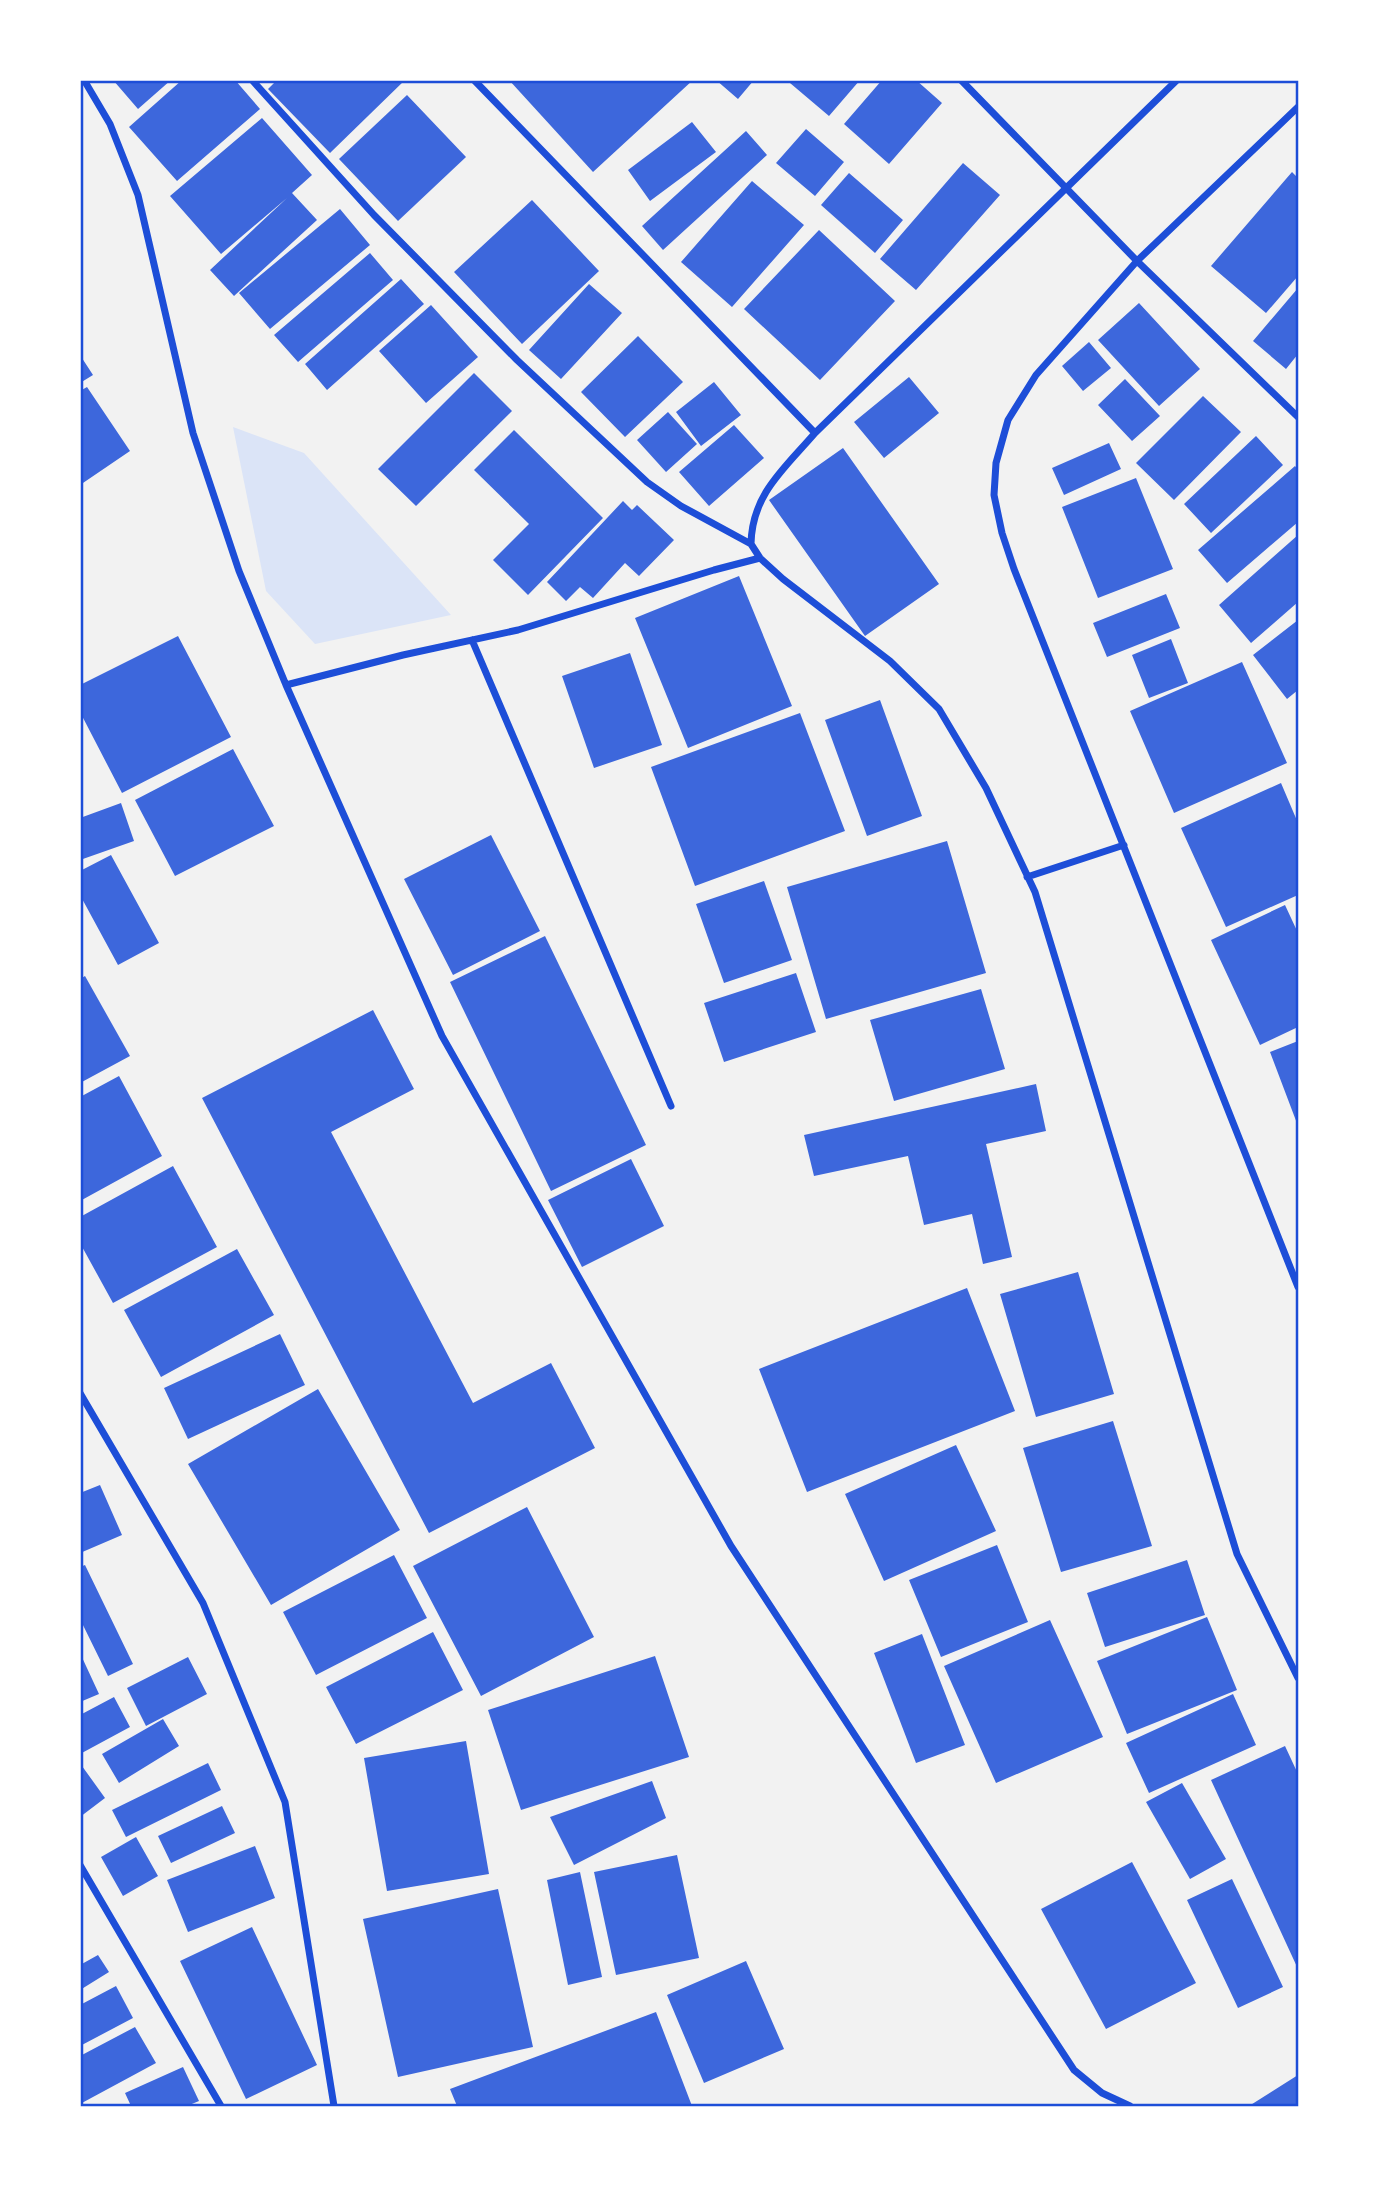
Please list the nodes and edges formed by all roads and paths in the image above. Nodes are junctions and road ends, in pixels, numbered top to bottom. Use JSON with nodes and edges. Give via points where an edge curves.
{"nodes":[{"id":1,"x":84,"y":80,"type":"edge"},
{"id":2,"x":252,"y":80,"type":"edge"},
{"id":3,"x":474,"y":80,"type":"edge"},
{"id":4,"x":961,"y":80,"type":"edge"},
{"id":5,"x":1177,"y":80,"type":"edge"},
{"id":6,"x":1298,"y":107,"type":"edge"},
{"id":7,"x":1065,"y":189,"type":"junction"},
{"id":8,"x":1137,"y":261,"type":"junction"},
{"id":9,"x":1298,"y":417,"type":"edge"},
{"id":10,"x":815,"y":433,"type":"junction"},
{"id":11,"x":751,"y":544,"type":"junction"},
{"id":12,"x":760,"y":558,"type":"junction"},
{"id":13,"x":472,"y":640,"type":"junction"},
{"id":14,"x":286,"y":685,"type":"junction"},
{"id":15,"x":1124,"y":845,"type":"junction"},
{"id":16,"x":1027,"y":877,"type":"junction"},
{"id":17,"x":671,"y":1106,"type":"dead end"},
{"id":18,"x":1298,"y":1287,"type":"edge"},
{"id":19,"x":80,"y":1393,"type":"edge"},
{"id":20,"x":1298,"y":1678,"type":"edge"},
{"id":21,"x":80,"y":1865,"type":"edge"},
{"id":22,"x":221,"y":2106,"type":"edge"},
{"id":23,"x":334,"y":2106,"type":"edge"},
{"id":24,"x":1130,"y":2106,"type":"edge"}],
"edges":[{"from":1,"to":14,"type":"street","via":[[110,124],[138,195],[193,433],[239,571]]},
{"from":2,"to":11,"type":"street","via":[[374,215],[517,360],[647,482]]},
{"from":3,"to":10,"type":"street"},
{"from":4,"to":7,"type":"street"},
{"from":5,"to":7,"type":"street"},
{"from":6,"to":8,"type":"street"},
{"from":7,"to":8,"type":"street"},
{"from":7,"to":10,"type":"street"},
{"from":8,"to":9,"type":"street"},
{"from":8,"to":15,"type":"street","via":[[1036,375],[1008,420],[996,463],[994,495],[1014,569]]},
{"from":10,"to":11,"type":"street","via":[[764,492],[754,512]]},
{"from":11,"to":12,"type":"street"},
{"from":12,"to":13,"type":"street"},
{"from":12,"to":16,"type":"street","via":[[890,661],[939,709],[986,788]]},
{"from":13,"to":14,"type":"street"},
{"from":13,"to":17,"type":"street"},
{"from":14,"to":24,"type":"street","via":[[442,1036],[731,1546],[1074,2070],[1102,2093]]},
{"from":15,"to":16,"type":"street"},
{"from":15,"to":18,"type":"street"},
{"from":16,"to":20,"type":"street","via":[[1237,1554]]},
{"from":19,"to":23,"type":"street","via":[[203,1603],[285,1802]]},
{"from":21,"to":22,"type":"street"}]}
